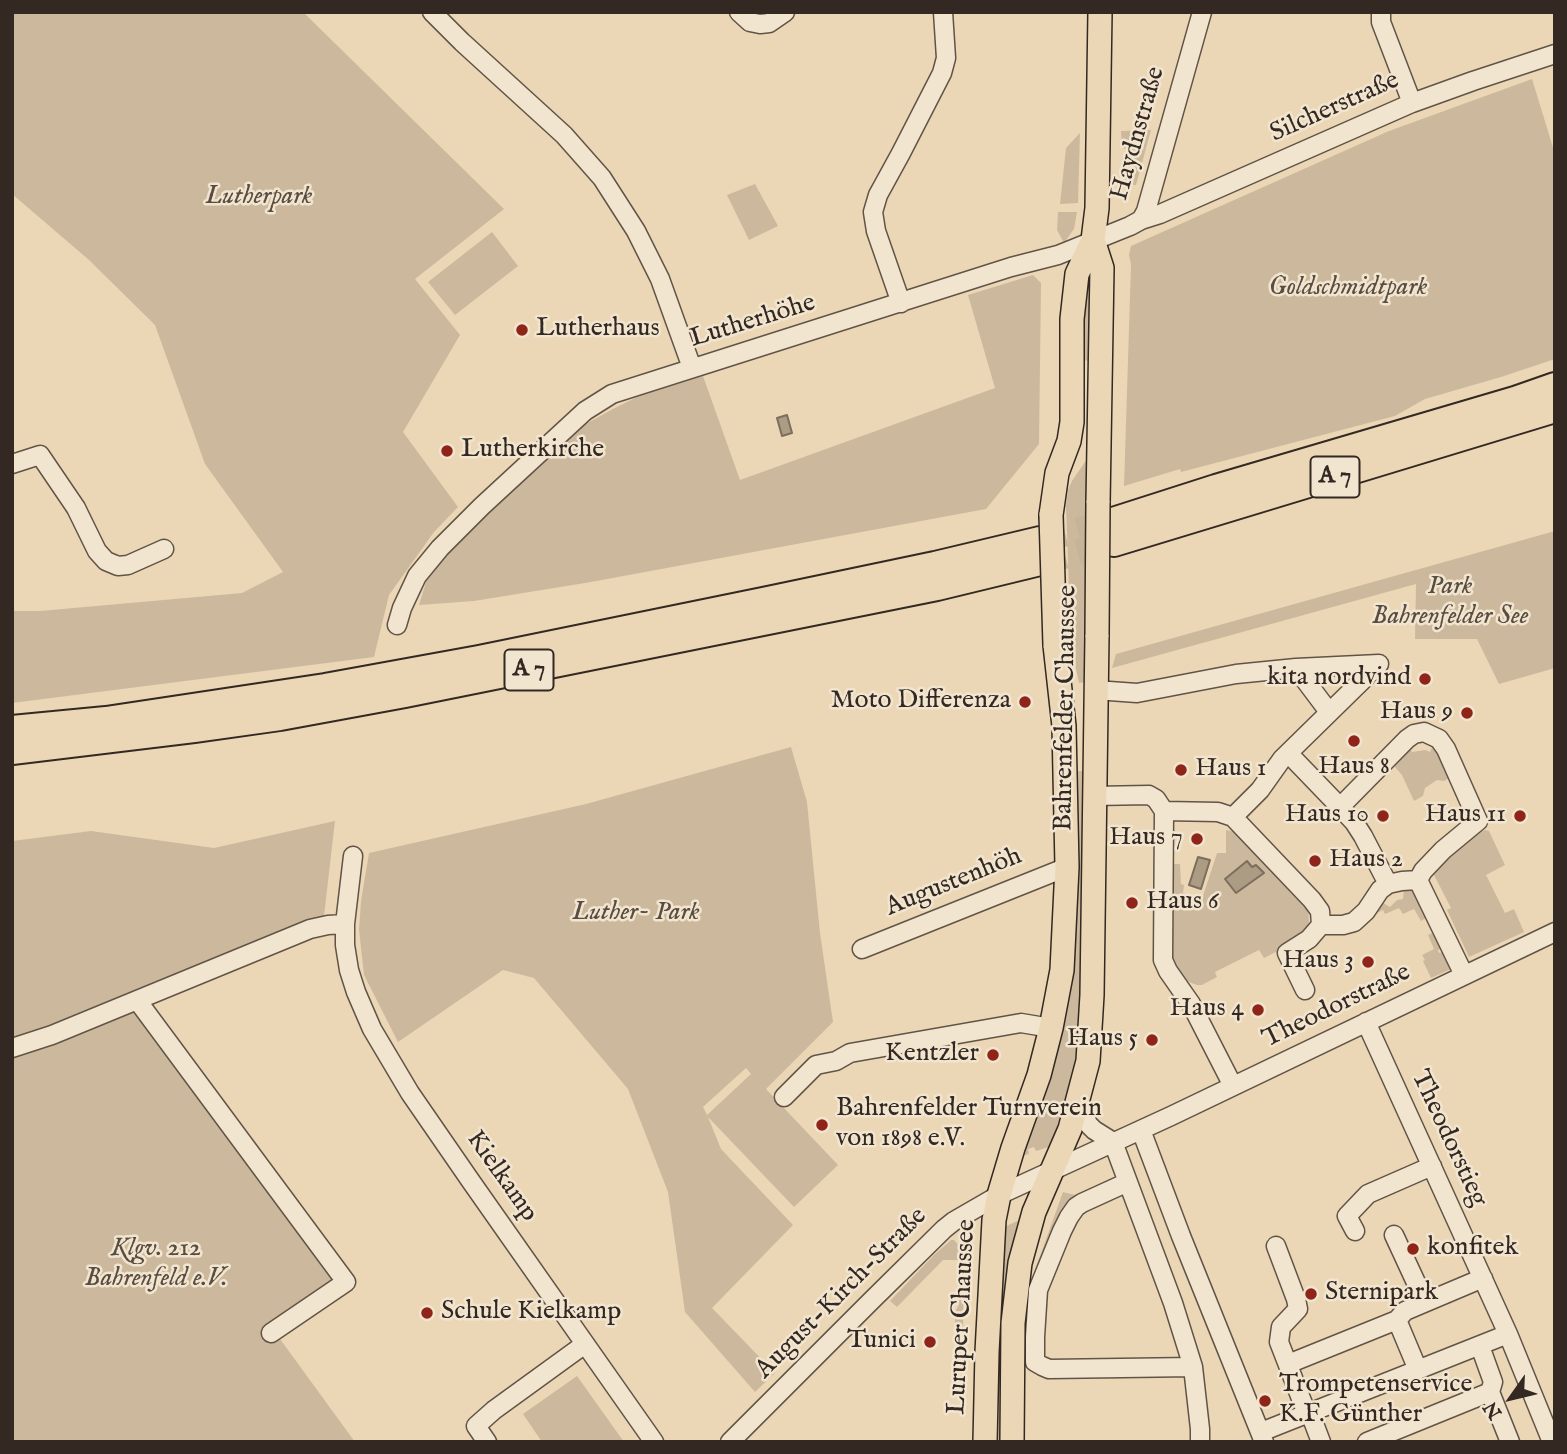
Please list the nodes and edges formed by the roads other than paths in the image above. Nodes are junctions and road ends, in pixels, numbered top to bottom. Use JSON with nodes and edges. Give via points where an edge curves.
{"nodes":[{"id":1,"x":432,"y":12,"type":"edge"},
{"id":2,"x":739,"y":12,"type":"edge"},
{"id":3,"x":785,"y":12,"type":"edge"},
{"id":4,"x":943,"y":12,"type":"edge"},
{"id":5,"x":1100,"y":12,"type":"edge"},
{"id":6,"x":1202,"y":12,"type":"edge"},
{"id":7,"x":1381,"y":12,"type":"edge"},
{"id":8,"x":1555,"y":54,"type":"edge"},
{"id":9,"x":1412,"y":103,"type":"junction"},
{"id":10,"x":1141,"y":220,"type":"junction"},
{"id":11,"x":1093,"y":240,"type":"junction"},
{"id":12,"x":901,"y":303,"type":"junction"},
{"id":13,"x":692,"y":368,"type":"junction"},
{"id":14,"x":1555,"y":386,"type":"edge"},
{"id":15,"x":1555,"y":409,"type":"edge"},
{"id":16,"x":12,"y":464,"type":"edge"},
{"id":17,"x":1108,"y":522,"type":"junction"},
{"id":18,"x":164,"y":549,"type":"dead end"},
{"id":19,"x":397,"y":625,"type":"dead end"},
{"id":20,"x":1296,"y":668,"type":"junction"},
{"id":21,"x":1095,"y":690,"type":"junction"},
{"id":22,"x":1329,"y":712,"type":"junction"},
{"id":23,"x":12,"y":729,"type":"edge"},
{"id":24,"x":12,"y":751,"type":"edge"},
{"id":25,"x":1288,"y":753,"type":"junction"},
{"id":26,"x":1094,"y":796,"type":"junction"},
{"id":27,"x":1340,"y":807,"type":"junction"},
{"id":28,"x":1164,"y":811,"type":"junction"},
{"id":29,"x":1233,"y":817,"type":"junction"},
{"id":30,"x":353,"y":856,"type":"dead end"},
{"id":31,"x":1067,"y":867,"type":"junction"},
{"id":32,"x":1418,"y":880,"type":"junction"},
{"id":33,"x":1388,"y":884,"type":"junction"},
{"id":34,"x":345,"y":924,"type":"junction"},
{"id":35,"x":1321,"y":925,"type":"junction"},
{"id":36,"x":1555,"y":932,"type":"edge"},
{"id":37,"x":862,"y":949,"type":"dead end"},
{"id":38,"x":1464,"y":975,"type":"junction"},
{"id":39,"x":1305,"y":990,"type":"dead end"},
{"id":40,"x":137,"y":1000,"type":"junction"},
{"id":41,"x":1366,"y":1022,"type":"junction"},
{"id":42,"x":1051,"y":1028,"type":"junction"},
{"id":43,"x":12,"y":1048,"type":"edge"},
{"id":44,"x":1233,"y":1086,"type":"junction"},
{"id":45,"x":784,"y":1097,"type":"dead end"},
{"id":46,"x":1079,"y":1101,"type":"junction"},
{"id":47,"x":1141,"y":1130,"type":"junction"},
{"id":48,"x":1113,"y":1142,"type":"junction"},
{"id":49,"x":1432,"y":1166,"type":"junction"},
{"id":50,"x":1052,"y":1171,"type":"junction"},
{"id":51,"x":1128,"y":1182,"type":"junction"},
{"id":52,"x":999,"y":1195,"type":"junction"},
{"id":53,"x":1354,"y":1231,"type":"dead end"},
{"id":54,"x":1394,"y":1235,"type":"dead end"},
{"id":55,"x":1276,"y":1246,"type":"dead end"},
{"id":56,"x":1483,"y":1278,"type":"junction"},
{"id":57,"x":1425,"y":1302,"type":"junction"},
{"id":58,"x":1397,"y":1320,"type":"junction"},
{"id":59,"x":271,"y":1333,"type":"dead end"},
{"id":60,"x":1508,"y":1334,"type":"junction"},
{"id":61,"x":585,"y":1344,"type":"junction"},
{"id":62,"x":1480,"y":1346,"type":"junction"},
{"id":63,"x":1288,"y":1364,"type":"junction"},
{"id":64,"x":1193,"y":1367,"type":"junction"},
{"id":65,"x":1418,"y":1370,"type":"junction"},
{"id":66,"x":1490,"y":1392,"type":"junction"},
{"id":67,"x":1308,"y":1414,"type":"junction"},
{"id":68,"x":1263,"y":1437,"type":"edge"},
{"id":69,"x":487,"y":1442,"type":"edge"},
{"id":70,"x":654,"y":1442,"type":"edge"},
{"id":71,"x":730,"y":1442,"type":"edge"},
{"id":72,"x":985,"y":1442,"type":"edge"},
{"id":73,"x":1013,"y":1442,"type":"edge"},
{"id":74,"x":1200,"y":1442,"type":"edge"},
{"id":75,"x":1321,"y":1442,"type":"edge"},
{"id":76,"x":1367,"y":1442,"type":"edge"},
{"id":77,"x":1510,"y":1442,"type":"edge"},
{"id":78,"x":1552,"y":1442,"type":"edge"}],
"edges":[{"from":1,"to":13,"type":"street","via":[[564,135],[602,178],[654,267]]},
{"from":2,"to":3,"type":"street","via":[[760,24]]},
{"from":4,"to":12,"type":"street","via":[[946,58],[942,73],[873,212]]},
{"from":5,"to":11,"type":"main road","name":"Bahrenfelder Chaussee","via":[[1099,169]]},
{"from":6,"to":10,"type":"street","name":"Haydnstraße"},
{"from":7,"to":9,"type":"street"},
{"from":8,"to":9,"type":"street","name":"Silcherstraße"},
{"from":9,"to":10,"type":"street","name":"Silcherstraße"},
{"from":10,"to":11,"type":"street","name":"Haydnstraße"},
{"from":11,"to":12,"type":"street","name":"Lutherhöhe"},
{"from":11,"to":17,"type":"main road","name":"Bahrenfelder Chaussee","via":[[1102,268]]},
{"from":11,"to":31,"type":"main road","name":"Bahrenfelder Chaussee","bridge":true,"via":[[1077,274],[1072,422],[1051,515]]},
{"from":12,"to":13,"type":"street","name":"Lutherhöhe"},
{"from":13,"to":19,"type":"street","name":"Lutherhöhe","via":[[612,394],[586,411],[426,564]]},
{"from":14,"to":17,"type":"highway","number":"A 7"},
{"from":15,"to":17,"type":"highway","number":"A 7"},
{"from":16,"to":18,"type":"street","via":[[40,455],[106,561],[128,565]]},
{"from":17,"to":21,"type":"main road","name":"Bahrenfelder Chaussee","bridge":true},
{"from":20,"to":21,"type":"street","via":[[1137,693]]},
{"from":20,"to":22,"type":"street"},
{"from":20,"to":22,"type":"street","via":[[1379,664]]},
{"from":21,"to":26,"type":"main road","name":"Bahrenfelder Chaussee"},
{"from":22,"to":25,"type":"street"},
{"from":23,"to":24,"type":"highway","number":"A 7","via":[[173,711],[389,676],[948,562],[1040,551],[937,587],[405,694],[218,726]]},
{"from":25,"to":27,"type":"street"},
{"from":25,"to":29,"type":"street"},
{"from":26,"to":28,"type":"street","via":[[1149,795]]},
{"from":26,"to":46,"type":"main road","name":"Bahrenfelder Chaussee","via":[[1092,995],[1088,1061]]},
{"from":27,"to":32,"type":"street","via":[[1414,734],[1424,732],[1439,739],[1478,821],[1443,850]]},
{"from":27,"to":33,"type":"street","via":[[1363,836]]},
{"from":28,"to":29,"type":"street","via":[[1218,812]]},
{"from":28,"to":44,"type":"street","via":[[1163,960]]},
{"from":29,"to":35,"type":"street","via":[[1312,900],[1320,911]]},
{"from":30,"to":34,"type":"street","name":"Kielkamp"},
{"from":31,"to":37,"type":"street","name":"Augustenhöh"},
{"from":31,"to":42,"type":"main road","name":"Bahrenfelder Chaussee","via":[[1062,970]]},
{"from":32,"to":33,"type":"street"},
{"from":32,"to":38,"type":"street"},
{"from":33,"to":35,"type":"street","via":[[1354,922]]},
{"from":34,"to":40,"type":"street","via":[[310,929]]},
{"from":34,"to":61,"type":"street","name":"Kielkamp","via":[[349,970],[372,1030],[417,1103]]},
{"from":35,"to":39,"type":"street","via":[[1287,953]]},
{"from":36,"to":38,"type":"street","name":"Theodorstraße"},
{"from":38,"to":41,"type":"street","name":"Theodorstraße"},
{"from":40,"to":43,"type":"street"},
{"from":40,"to":59,"type":"street","via":[[346,1282]]},
{"from":41,"to":44,"type":"street","name":"Theodorstraße"},
{"from":41,"to":49,"type":"street","name":"Theodorstieg"},
{"from":42,"to":45,"type":"street","via":[[1021,1023],[849,1053],[816,1065]]},
{"from":42,"to":52,"type":"main road","name":"Bahrenfelder Chaussee"},
{"from":44,"to":47,"type":"street","name":"Theodorstraße"},
{"from":46,"to":48,"type":"street","via":[[1088,1125]]},
{"from":46,"to":50,"type":"main road","name":"Bahrenfelder Chaussee"},
{"from":47,"to":48,"type":"street","name":"Theodorstraße"},
{"from":47,"to":68,"type":"street"},
{"from":48,"to":50,"type":"street","name":"Theodorstraße"},
{"from":48,"to":51,"type":"street"},
{"from":49,"to":53,"type":"street","via":[[1368,1194],[1348,1216]]},
{"from":49,"to":56,"type":"street","name":"Theodorstieg"},
{"from":50,"to":52,"type":"street","name":"Theodorstraße"},
{"from":50,"to":73,"type":"main road","name":"Luruper Chaussee","via":[[1024,1243],[1017,1281]]},
{"from":51,"to":64,"type":"street"},
{"from":51,"to":64,"type":"street","via":[[1088,1199],[1068,1219],[1038,1290],[1035,1362],[1049,1369]]},
{"from":52,"to":71,"type":"street","name":"August-Kirch-Straße","via":[[944,1229]]},
{"from":52,"to":72,"type":"main road","name":"Luruper Chaussee","via":[[991,1261]]},
{"from":54,"to":57,"type":"street"},
{"from":55,"to":63,"type":"street","via":[[1298,1309],[1279,1334]]},
{"from":56,"to":57,"type":"street"},
{"from":56,"to":60,"type":"street"},
{"from":57,"to":58,"type":"street"},
{"from":58,"to":63,"type":"street"},
{"from":58,"to":65,"type":"street"},
{"from":60,"to":62,"type":"street"},
{"from":60,"to":78,"type":"street"},
{"from":61,"to":69,"type":"street","via":[[476,1426]]},
{"from":61,"to":70,"type":"street","name":"Kielkamp"},
{"from":62,"to":65,"type":"street"},
{"from":62,"to":66,"type":"street","via":[[1493,1381]]},
{"from":63,"to":67,"type":"street"},
{"from":64,"to":74,"type":"street"},
{"from":65,"to":67,"type":"street"},
{"from":66,"to":76,"type":"street"},
{"from":66,"to":77,"type":"street"},
{"from":67,"to":68,"type":"street"},
{"from":67,"to":75,"type":"street"}]}
